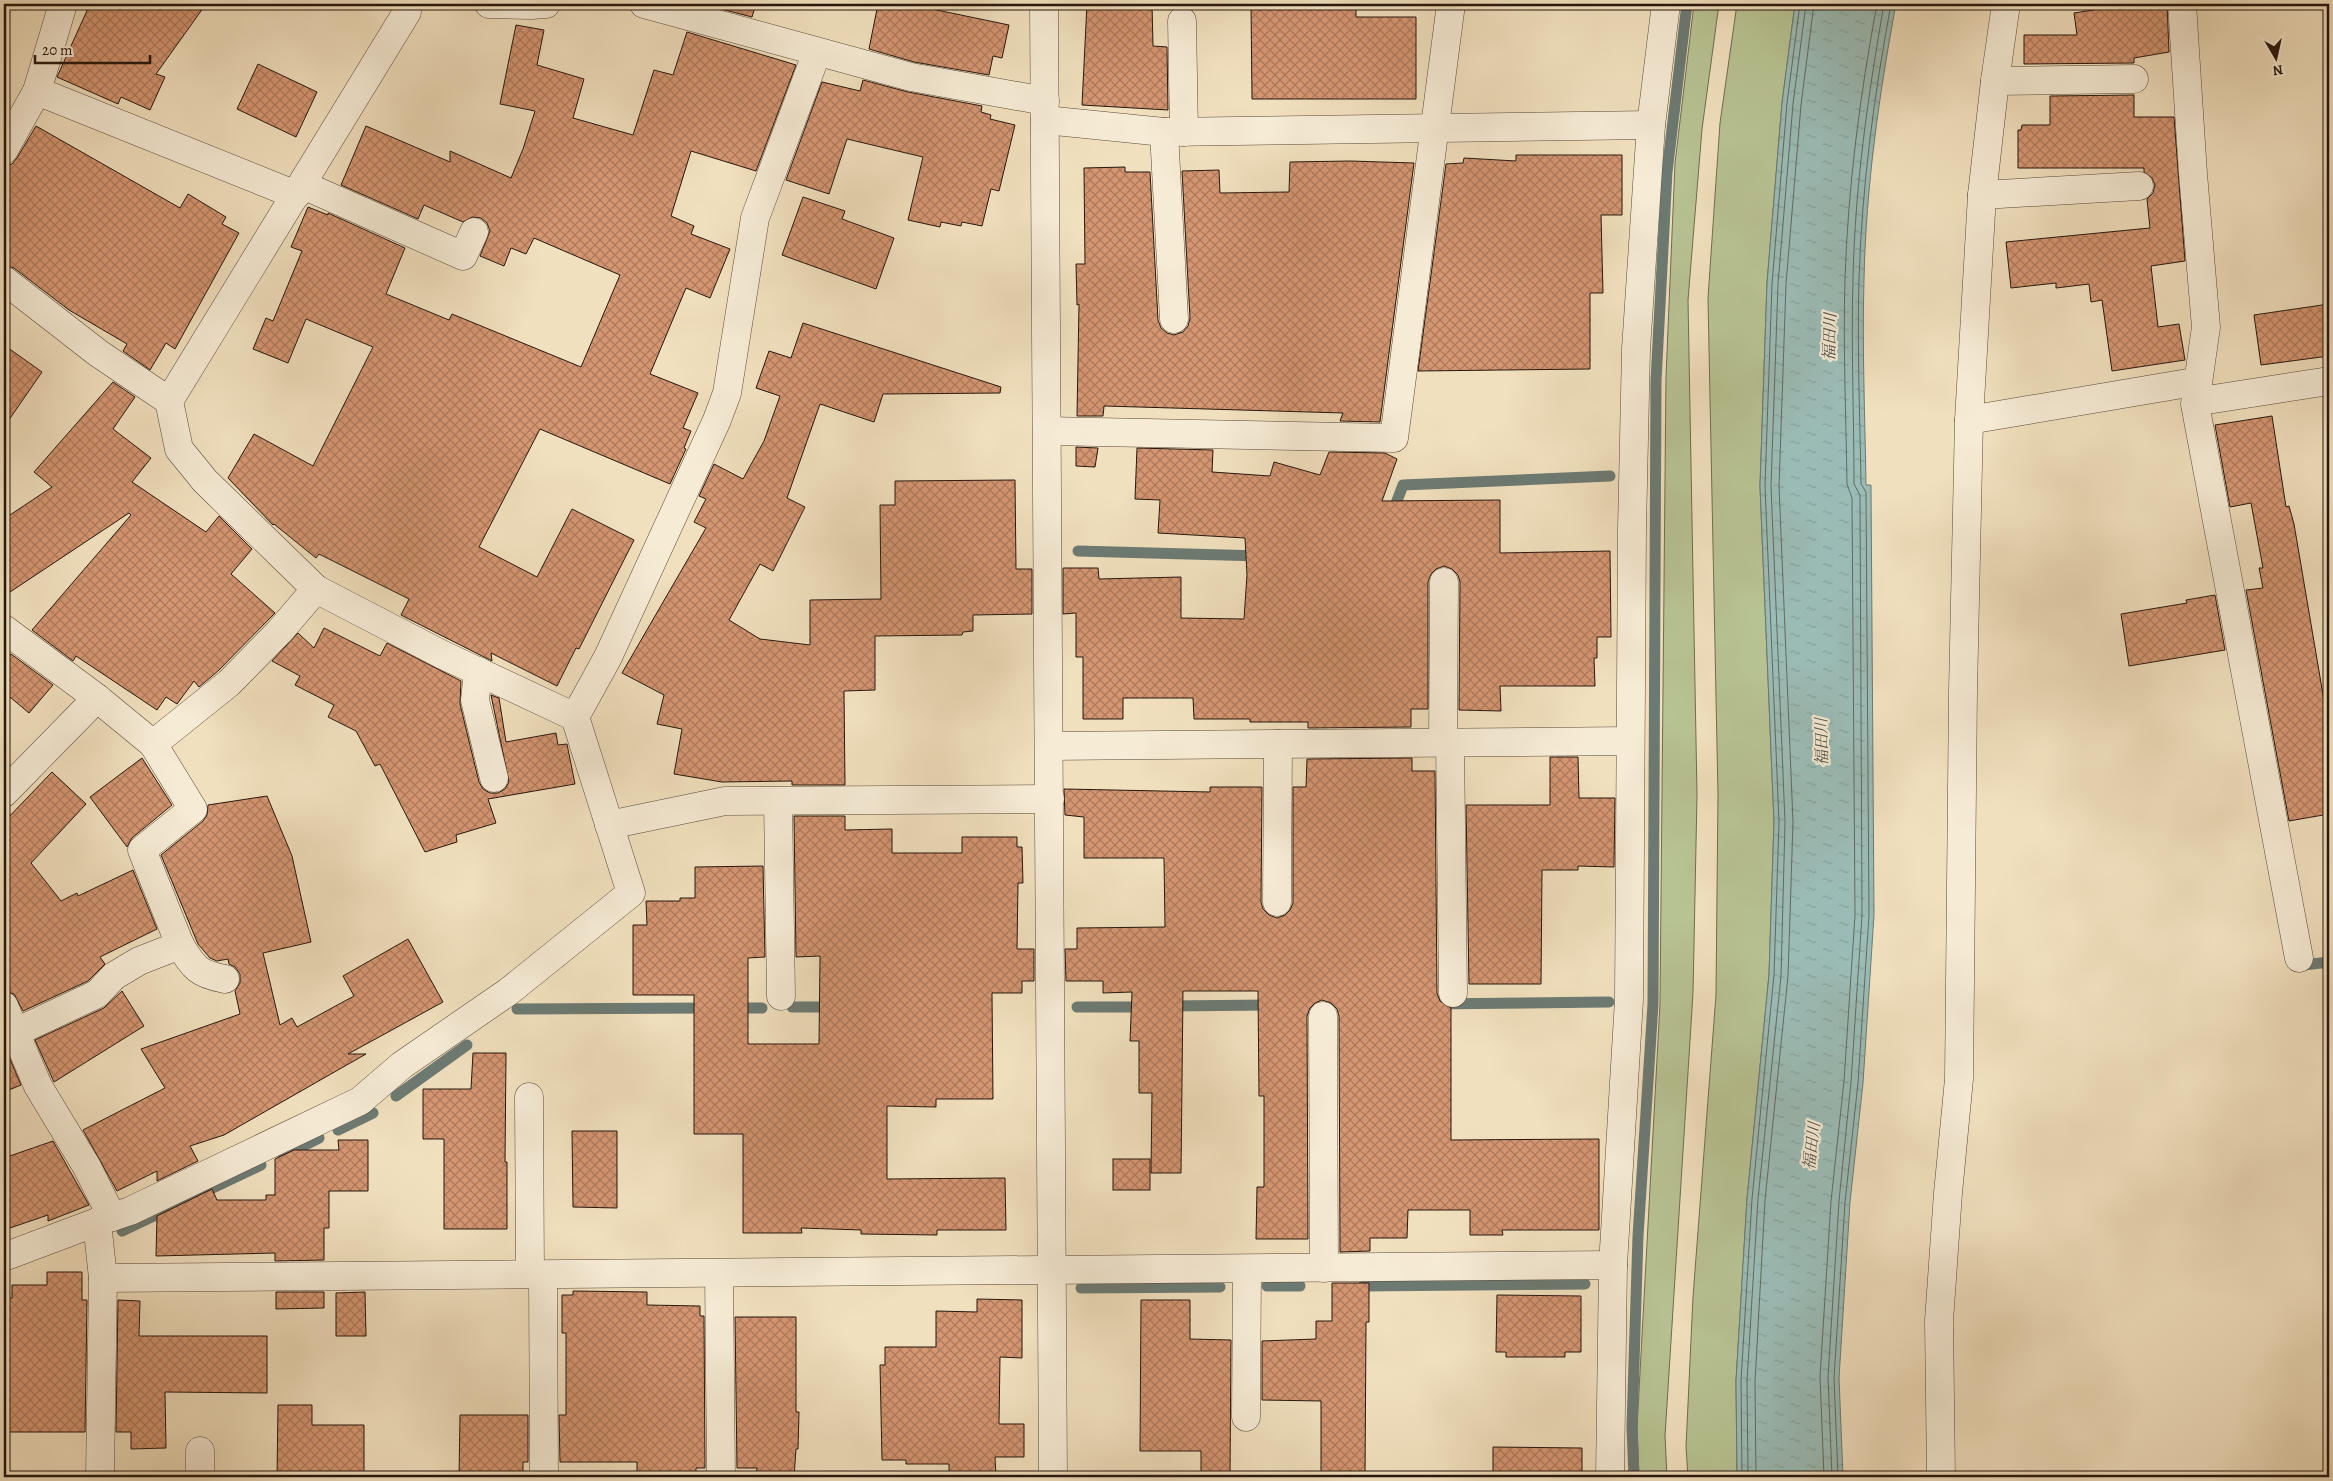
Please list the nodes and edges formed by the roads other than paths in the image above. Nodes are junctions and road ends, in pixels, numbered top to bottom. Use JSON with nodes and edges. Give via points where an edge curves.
{"nodes":[{"id":1,"x":407,"y":4,"type":"edge"},
{"id":2,"x":489,"y":4,"type":"edge"},
{"id":3,"x":546,"y":4,"type":"edge"},
{"id":4,"x":644,"y":4,"type":"edge"},
{"id":5,"x":1044,"y":4,"type":"edge"},
{"id":6,"x":1451,"y":4,"type":"edge"},
{"id":7,"x":1666,"y":4,"type":"edge"},
{"id":8,"x":2006,"y":4,"type":"edge"},
{"id":9,"x":2182,"y":4,"type":"edge"},
{"id":10,"x":59,"y":5,"type":"edge"},
{"id":11,"x":1182,"y":21,"type":"dead end"},
{"id":12,"x":817,"y":52,"type":"junction"},
{"id":13,"x":2134,"y":79,"type":"dead end"},
{"id":14,"x":1995,"y":80,"type":"junction"},
{"id":15,"x":37,"y":91,"type":"junction"},
{"id":16,"x":1045,"y":110,"type":"junction"},
{"id":17,"x":1651,"y":125,"type":"junction"},
{"id":18,"x":1436,"y":128,"type":"junction"},
{"id":19,"x":1174,"y":132,"type":"junction"},
{"id":20,"x":4,"y":150,"type":"edge"},
{"id":21,"x":2139,"y":186,"type":"dead end"},
{"id":22,"x":299,"y":190,"type":"junction"},
{"id":23,"x":1982,"y":194,"type":"junction"},
{"id":24,"x":474,"y":232,"type":"dead end"},
{"id":25,"x":4,"y":280,"type":"edge"},
{"id":26,"x":1174,"y":319,"type":"dead end"},
{"id":27,"x":2329,"y":380,"type":"edge"},
{"id":28,"x":2196,"y":391,"type":"junction"},
{"id":29,"x":169,"y":401,"type":"junction"},
{"id":30,"x":1969,"y":420,"type":"junction"},
{"id":31,"x":1047,"y":432,"type":"junction"},
{"id":32,"x":1444,"y":582,"type":"dead end"},
{"id":33,"x":316,"y":589,"type":"junction"},
{"id":34,"x":4,"y":629,"type":"edge"},
{"id":35,"x":478,"y":671,"type":"junction"},
{"id":36,"x":97,"y":698,"type":"junction"},
{"id":37,"x":575,"y":717,"type":"junction"},
{"id":38,"x":1630,"y":741,"type":"junction"},
{"id":39,"x":1447,"y":742,"type":"junction"},
{"id":40,"x":153,"y":744,"type":"junction"},
{"id":41,"x":1278,"y":744,"type":"junction"},
{"id":42,"x":1049,"y":746,"type":"junction"},
{"id":43,"x":494,"y":778,"type":"dead end"},
{"id":44,"x":4,"y":793,"type":"edge"},
{"id":45,"x":1050,"y":799,"type":"junction"},
{"id":46,"x":778,"y":801,"type":"junction"},
{"id":47,"x":610,"y":824,"type":"junction"},
{"id":48,"x":1277,"y":902,"type":"dead end"},
{"id":49,"x":180,"y":945,"type":"junction"},
{"id":50,"x":2300,"y":958,"type":"dead end"},
{"id":51,"x":225,"y":979,"type":"dead end"},
{"id":52,"x":1453,"y":993,"type":"dead end"},
{"id":53,"x":781,"y":996,"type":"dead end"},
{"id":54,"x":4,"y":1006,"type":"edge"},
{"id":55,"x":1322,"y":1016,"type":"dead end"},
{"id":56,"x":16,"y":1032,"type":"junction"},
{"id":57,"x":529,"y":1097,"type":"dead end"},
{"id":58,"x":104,"y":1220,"type":"junction"},
{"id":59,"x":4,"y":1257,"type":"edge"},
{"id":60,"x":1612,"y":1266,"type":"junction"},
{"id":61,"x":1324,"y":1268,"type":"junction"},
{"id":62,"x":1247,"y":1269,"type":"junction"},
{"id":63,"x":1052,"y":1270,"type":"junction"},
{"id":64,"x":719,"y":1273,"type":"junction"},
{"id":65,"x":536,"y":1274,"type":"junction"},
{"id":66,"x":103,"y":1278,"type":"junction"},
{"id":67,"x":1246,"y":1417,"type":"dead end"},
{"id":68,"x":200,"y":1450,"type":"dead end"},
{"id":69,"x":100,"y":1477,"type":"edge"},
{"id":70,"x":200,"y":1477,"type":"edge"},
{"id":71,"x":544,"y":1477,"type":"edge"},
{"id":72,"x":721,"y":1477,"type":"edge"},
{"id":73,"x":1053,"y":1477,"type":"edge"},
{"id":74,"x":1610,"y":1477,"type":"edge"},
{"id":75,"x":1941,"y":1477,"type":"edge"}],
"edges":[{"from":1,"to":22,"type":"street","via":[[407,12]]},
{"from":2,"to":3,"type":"street"},
{"from":4,"to":12,"type":"street"},
{"from":5,"to":16,"type":"street"},
{"from":6,"to":18,"type":"street"},
{"from":7,"to":17,"type":"street"},
{"from":8,"to":14,"type":"street"},
{"from":9,"to":28,"type":"street","via":[[2206,327]]},
{"from":10,"to":15,"type":"street"},
{"from":11,"to":19,"type":"street"},
{"from":12,"to":16,"type":"street"},
{"from":12,"to":37,"type":"street","via":[[755,218],[727,393],[608,658]]},
{"from":13,"to":14,"type":"street"},
{"from":14,"to":23,"type":"street"},
{"from":15,"to":20,"type":"street"},
{"from":15,"to":22,"type":"street"},
{"from":16,"to":19,"type":"street"},
{"from":16,"to":31,"type":"street"},
{"from":17,"to":18,"type":"street"},
{"from":17,"to":38,"type":"street","via":[[1636,348]]},
{"from":18,"to":19,"type":"street"},
{"from":18,"to":31,"type":"street","via":[[1394,438]]},
{"from":19,"to":26,"type":"street"},
{"from":21,"to":23,"type":"street"},
{"from":22,"to":24,"type":"street","via":[[464,256]]},
{"from":22,"to":29,"type":"street"},
{"from":23,"to":30,"type":"street"},
{"from":25,"to":29,"type":"street","via":[[98,353]]},
{"from":27,"to":28,"type":"street","via":[[2207,400]]},
{"from":28,"to":30,"type":"street","via":[[2188,383]]},
{"from":28,"to":50,"type":"street","via":[[2196,413]]},
{"from":29,"to":33,"type":"street","via":[[179,449],[205,481]]},
{"from":30,"to":75,"type":"street","via":[[1959,1079],[1939,1321]]},
{"from":31,"to":42,"type":"street"},
{"from":32,"to":39,"type":"street"},
{"from":33,"to":35,"type":"street"},
{"from":33,"to":40,"type":"street","via":[[229,683]]},
{"from":34,"to":36,"type":"street"},
{"from":35,"to":37,"type":"street"},
{"from":35,"to":43,"type":"street","via":[[474,700]]},
{"from":36,"to":40,"type":"street"},
{"from":36,"to":44,"type":"street"},
{"from":37,"to":47,"type":"street"},
{"from":38,"to":39,"type":"street"},
{"from":38,"to":60,"type":"street","via":[[1629,1000]]},
{"from":39,"to":41,"type":"street"},
{"from":39,"to":52,"type":"street"},
{"from":40,"to":49,"type":"street","via":[[193,810],[142,850]]},
{"from":41,"to":42,"type":"street"},
{"from":41,"to":48,"type":"street"},
{"from":42,"to":45,"type":"street"},
{"from":45,"to":46,"type":"street"},
{"from":45,"to":63,"type":"street"},
{"from":46,"to":47,"type":"street","via":[[725,801]]},
{"from":46,"to":53,"type":"street"},
{"from":47,"to":58,"type":"street","via":[[631,892],[508,992],[402,1065],[360,1101],[130,1211]]},
{"from":49,"to":51,"type":"street","via":[[194,968],[209,976]]},
{"from":49,"to":56,"type":"street","via":[[139,961],[114,976],[97,994]]},
{"from":54,"to":56,"type":"street"},
{"from":55,"to":61,"type":"street"},
{"from":56,"to":58,"type":"street","via":[[38,1086],[87,1167]]},
{"from":57,"to":65,"type":"street"},
{"from":58,"to":59,"type":"street"},
{"from":58,"to":66,"type":"street"},
{"from":60,"to":61,"type":"street"},
{"from":60,"to":74,"type":"street"},
{"from":61,"to":62,"type":"street"},
{"from":62,"to":63,"type":"street"},
{"from":62,"to":67,"type":"street"},
{"from":63,"to":64,"type":"street"},
{"from":63,"to":73,"type":"street"},
{"from":64,"to":65,"type":"street"},
{"from":64,"to":72,"type":"street"},
{"from":65,"to":66,"type":"street"},
{"from":65,"to":71,"type":"street"},
{"from":66,"to":69,"type":"street"},
{"from":68,"to":70,"type":"street"}]}
